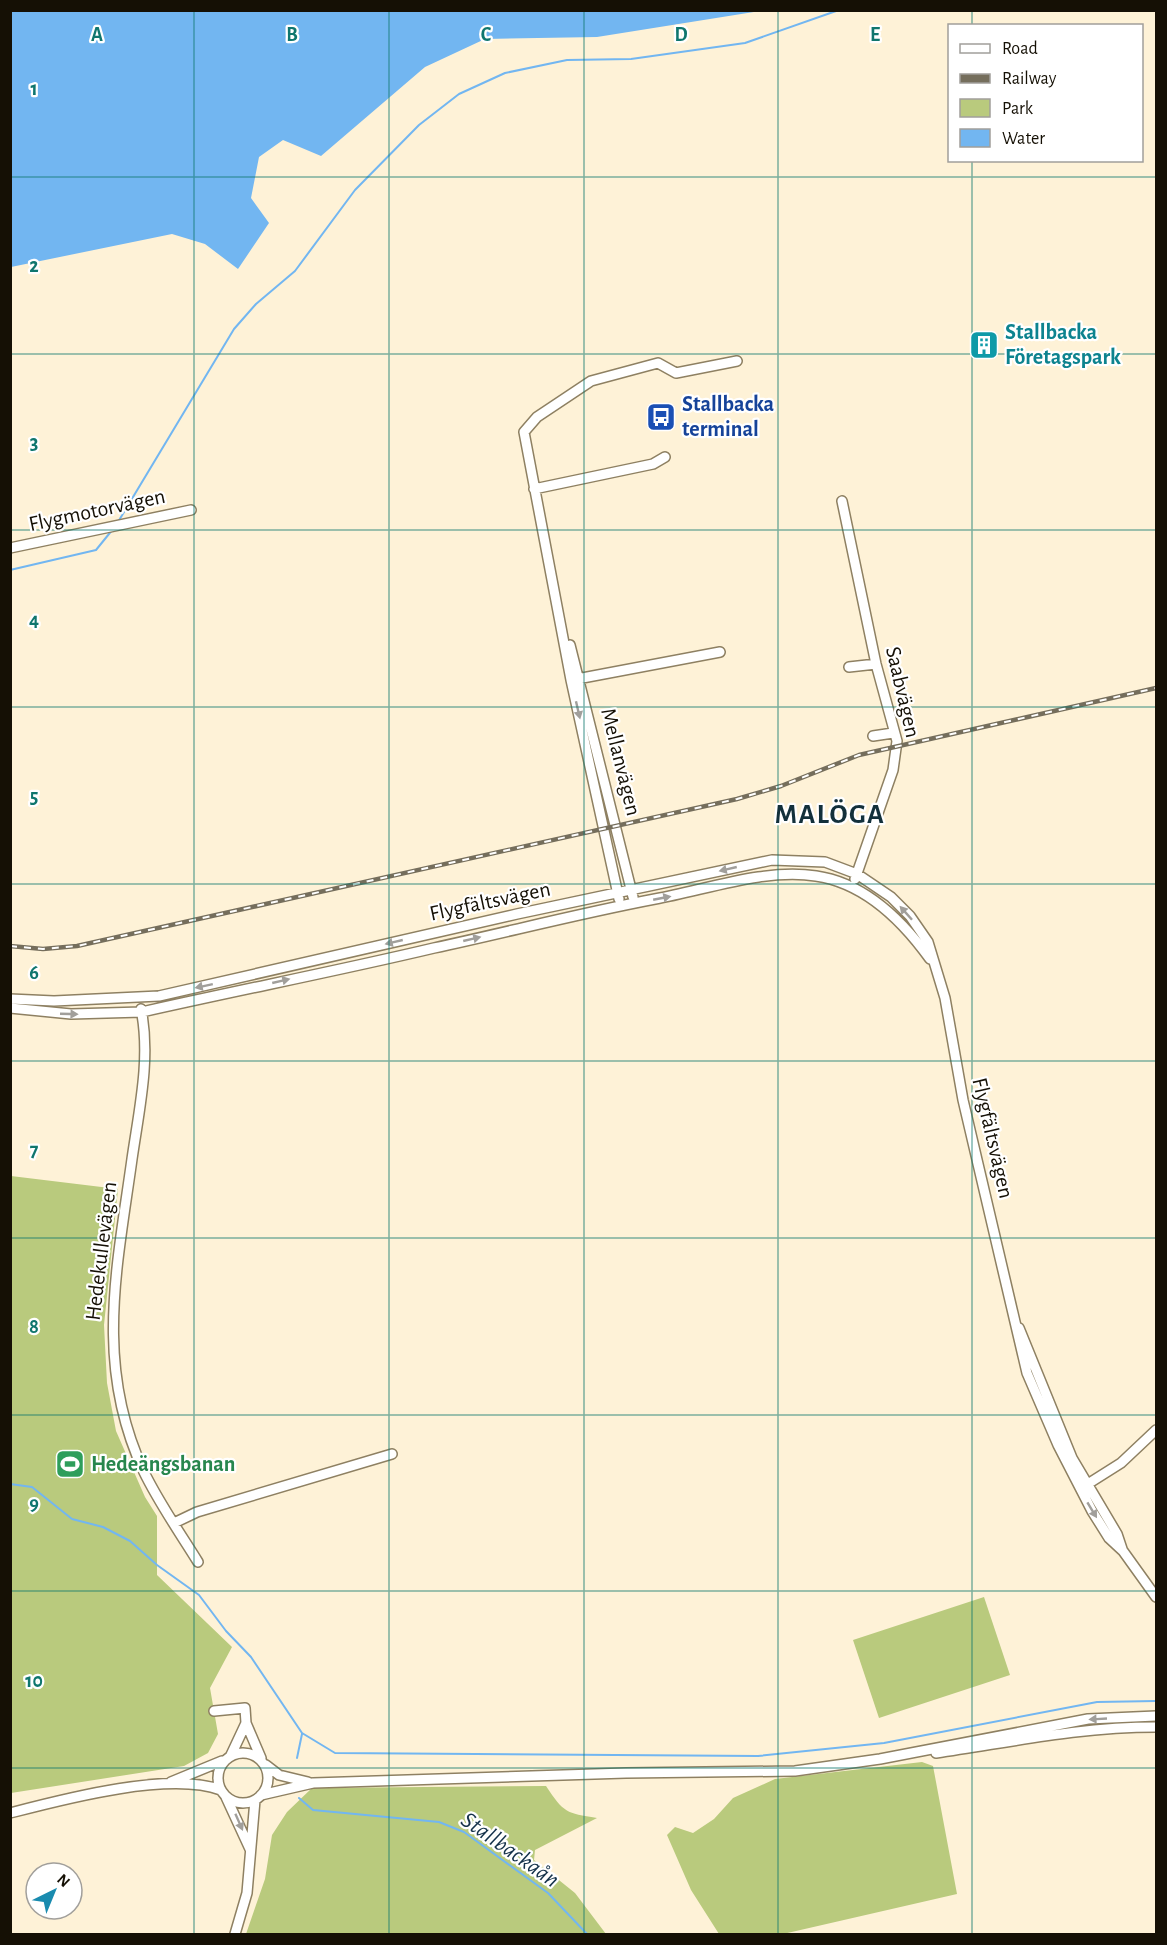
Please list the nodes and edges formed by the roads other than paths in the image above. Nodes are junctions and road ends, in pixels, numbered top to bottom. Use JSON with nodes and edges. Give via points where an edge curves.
{"nodes":[{"id":1,"x":737,"y":361,"type":"dead end"},
{"id":2,"x":665,"y":457,"type":"dead end"},
{"id":3,"x":534,"y":489,"type":"junction"},
{"id":4,"x":843,"y":501,"type":"dead end"},
{"id":5,"x":191,"y":510,"type":"dead end"},
{"id":6,"x":10,"y":548,"type":"edge"},
{"id":7,"x":720,"y":652,"type":"dead end"},
{"id":8,"x":876,"y":664,"type":"junction"},
{"id":9,"x":849,"y":667,"type":"dead end"},
{"id":10,"x":576,"y":679,"type":"junction"},
{"id":11,"x":893,"y":733,"type":"junction"},
{"id":12,"x":873,"y":736,"type":"dead end"},
{"id":13,"x":857,"y":874,"type":"junction"},
{"id":14,"x":852,"y":887,"type":"junction"},
{"id":15,"x":632,"y":891,"type":"junction"},
{"id":16,"x":618,"y":893,"type":"junction"},
{"id":17,"x":634,"y":903,"type":"junction"},
{"id":18,"x":620,"y":905,"type":"junction"},
{"id":19,"x":933,"y":963,"type":"junction"},
{"id":20,"x":138,"y":998,"type":"junction"},
{"id":21,"x":10,"y":999,"type":"edge"},
{"id":22,"x":10,"y":1008,"type":"edge"},
{"id":23,"x":142,"y":1012,"type":"junction"},
{"id":24,"x":1156,"y":1430,"type":"edge"},
{"id":25,"x":392,"y":1454,"type":"dead end"},
{"id":26,"x":1084,"y":1487,"type":"junction"},
{"id":27,"x":174,"y":1523,"type":"junction"},
{"id":28,"x":198,"y":1562,"type":"dead end"},
{"id":29,"x":1156,"y":1597,"type":"edge"},
{"id":30,"x":214,"y":1711,"type":"dead end"},
{"id":31,"x":1156,"y":1716,"type":"edge"},
{"id":32,"x":246,"y":1723,"type":"junction"},
{"id":33,"x":1156,"y":1727,"type":"edge"},
{"id":34,"x":227,"y":1758,"type":"junction"},
{"id":35,"x":880,"y":1759,"type":"junction"},
{"id":36,"x":263,"y":1762,"type":"junction"},
{"id":37,"x":313,"y":1783,"type":"junction"},
{"id":38,"x":163,"y":1785,"type":"junction"},
{"id":39,"x":223,"y":1793,"type":"junction"},
{"id":40,"x":258,"y":1798,"type":"junction"},
{"id":41,"x":10,"y":1813,"type":"edge"},
{"id":42,"x":250,"y":1849,"type":"junction"},
{"id":43,"x":235,"y":1935,"type":"edge"}],
"edges":[{"from":1,"to":3,"type":"street","name":"Mellanvägen","via":[[676,374],[658,363],[609,374],[584,385],[525,429]]},
{"from":2,"to":3,"type":"street","via":[[641,466]]},
{"from":3,"to":10,"type":"street","name":"Mellanvägen"},
{"from":4,"to":8,"type":"street","name":"Saabvägen"},
{"from":5,"to":6,"type":"street","name":"Flygmotorvägen"},
{"from":7,"to":10,"type":"street"},
{"from":8,"to":9,"type":"street"},
{"from":8,"to":11,"type":"street","name":"Saabvägen"},
{"from":10,"to":15,"type":"street","name":"Mellanvägen"},
{"from":10,"to":16,"type":"street","name":"Mellanvägen","one_way":true},
{"from":11,"to":12,"type":"street"},
{"from":11,"to":13,"type":"street","name":"Saabvägen","via":[[897,749],[893,770]]},
{"from":13,"to":14,"type":"street","name":"Saabvägen"},
{"from":13,"to":15,"type":"street","name":"Flygfältsvägen","one_way":true,"via":[[825,862],[772,860]]},
{"from":19,"to":13,"type":"street","name":"Flygfältsvägen","one_way":true,"via":[[928,942],[910,916],[877,885]]},
{"from":17,"to":14,"type":"street","name":"Flygfältsvägen","one_way":true,"via":[[786,873],[833,879]]},
{"from":14,"to":19,"type":"street","name":"Flygfältsvägen","via":[[886,909]]},
{"from":15,"to":16,"type":"street","name":"Flygfältsvägen"},
{"from":15,"to":17,"type":"street","name":"Mellanvägen"},
{"from":16,"to":18,"type":"street","name":"Mellanvägen"},
{"from":16,"to":20,"type":"street","name":"Flygfältsvägen","one_way":true},
{"from":17,"to":18,"type":"street","name":"Flygfältsvägen"},
{"from":23,"to":18,"type":"street","name":"Flygfältsvägen","one_way":true},
{"from":19,"to":26,"type":"street","name":"Flygfältsvägen","via":[[945,998],[963,1101],[1015,1321]]},
{"from":20,"to":21,"type":"street","name":"Flygfältsvägen"},
{"from":20,"to":23,"type":"street","name":"Hedekullevägen"},
{"from":22,"to":23,"type":"street","name":"Flygfältsvägen","one_way":true,"via":[[71,1014]]},
{"from":23,"to":27,"type":"street","name":"Hedekullevägen","via":[[142,1098],[113,1297],[112,1337],[128,1432],[145,1473]]},
{"from":24,"to":26,"type":"street","via":[[1121,1463]]},
{"from":25,"to":27,"type":"street","via":[[197,1512]]},
{"from":26,"to":29,"type":"street","name":"Flygfältsvägen"},
{"from":27,"to":28,"type":"street","name":"Hedekullevägen"},
{"from":30,"to":32,"type":"street","via":[[245,1708]]},
{"from":31,"to":35,"type":"street","one_way":true,"via":[[1088,1719]]},
{"from":32,"to":34,"type":"street"},
{"from":32,"to":36,"type":"street"},
{"from":33,"to":35,"type":"street","via":[[1037,1735]]},
{"from":34,"to":36,"type":"street","via":[[247,1752]]},
{"from":34,"to":38,"type":"street"},
{"from":34,"to":39,"type":"street","via":[[217,1775]]},
{"from":35,"to":37,"type":"street","via":[[795,1772]]},
{"from":36,"to":37,"type":"street","via":[[279,1775]]},
{"from":36,"to":40,"type":"street","via":[[268,1780]]},
{"from":37,"to":40,"type":"street"},
{"from":38,"to":39,"type":"street","via":[[202,1785]]},
{"from":38,"to":41,"type":"street","via":[[112,1791]]},
{"from":39,"to":40,"type":"street","via":[[240,1803]]},
{"from":39,"to":42,"type":"street","one_way":true},
{"from":40,"to":42,"type":"street"},
{"from":42,"to":43,"type":"street","via":[[247,1893]]}]}
